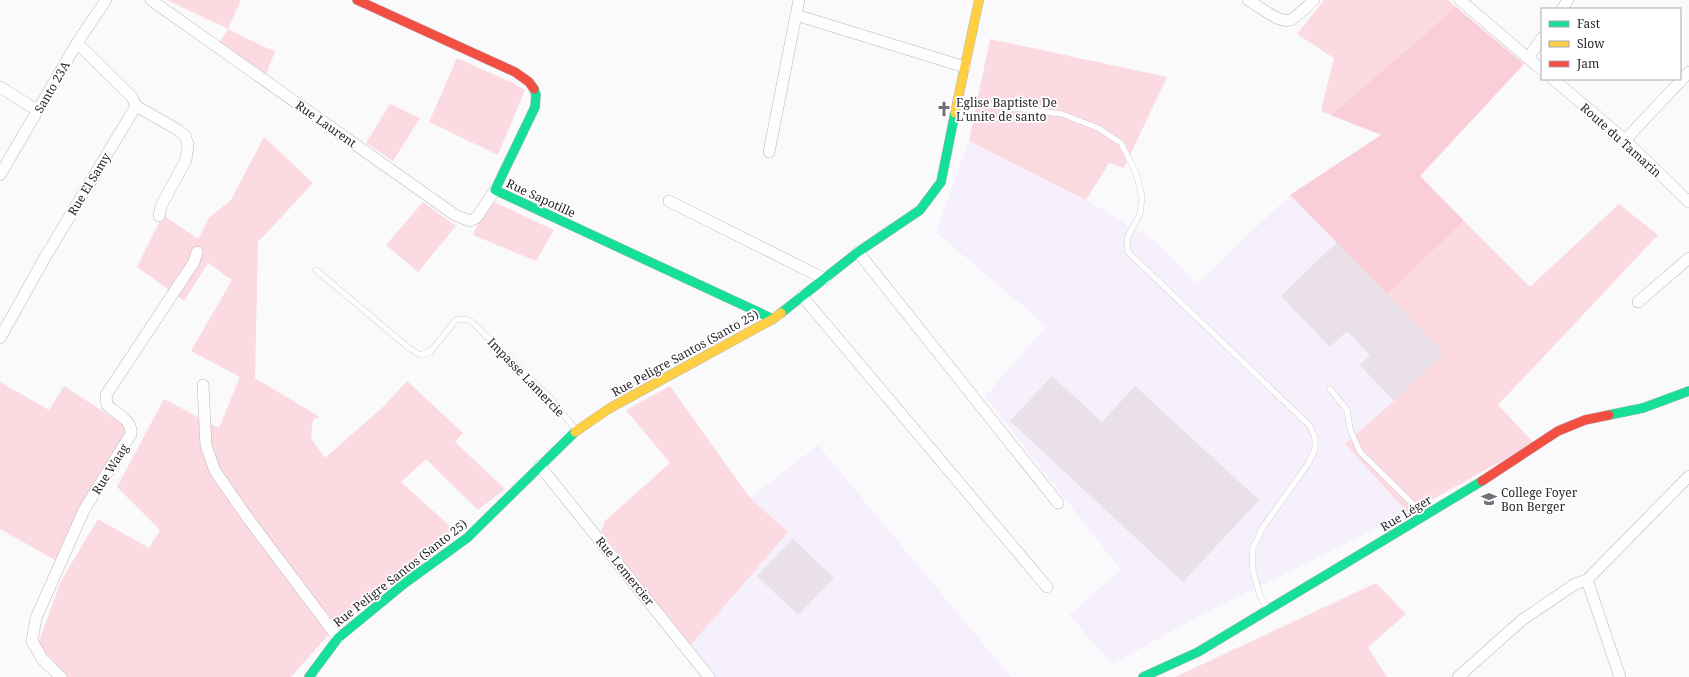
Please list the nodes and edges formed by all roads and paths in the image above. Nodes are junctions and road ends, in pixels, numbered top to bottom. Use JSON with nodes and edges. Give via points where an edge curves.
{"nodes":[{"id":1,"x":106,"y":0,"type":"edge"},
{"id":2,"x":151,"y":0,"type":"edge"},
{"id":3,"x":357,"y":0,"type":"edge"},
{"id":4,"x":798,"y":0,"type":"edge"},
{"id":5,"x":979,"y":0,"type":"edge"},
{"id":6,"x":1248,"y":0,"type":"edge"},
{"id":7,"x":1314,"y":0,"type":"edge"},
{"id":8,"x":1460,"y":0,"type":"edge"},
{"id":9,"x":796,"y":15,"type":"junction"},
{"id":10,"x":1541,"y":39,"type":"edge"},
{"id":11,"x":77,"y":43,"type":"junction"},
{"id":12,"x":1528,"y":58,"type":"junction"},
{"id":13,"x":965,"y":67,"type":"junction"},
{"id":14,"x":1541,"y":69,"type":"edge"},
{"id":15,"x":1689,"y":72,"type":"edge"},
{"id":16,"x":1554,"y":80,"type":"edge"},
{"id":17,"x":0,"y":87,"type":"edge"},
{"id":18,"x":958,"y":101,"type":"junction"},
{"id":19,"x":136,"y":106,"type":"junction"},
{"id":20,"x":38,"y":111,"type":"junction"},
{"id":21,"x":1624,"y":140,"type":"junction"},
{"id":22,"x":768,"y":152,"type":"dead end"},
{"id":23,"x":0,"y":175,"type":"edge"},
{"id":24,"x":495,"y":190,"type":"junction"},
{"id":25,"x":669,"y":201,"type":"dead end"},
{"id":26,"x":1689,"y":202,"type":"edge"},
{"id":27,"x":159,"y":216,"type":"dead end"},
{"id":28,"x":197,"y":252,"type":"dead end"},
{"id":29,"x":858,"y":252,"type":"junction"},
{"id":30,"x":1689,"y":258,"type":"edge"},
{"id":31,"x":316,"y":270,"type":"dead end"},
{"id":32,"x":825,"y":279,"type":"junction"},
{"id":33,"x":802,"y":296,"type":"junction"},
{"id":34,"x":1638,"y":302,"type":"dead end"},
{"id":35,"x":773,"y":319,"type":"junction"},
{"id":36,"x":0,"y":338,"type":"edge"},
{"id":37,"x":203,"y":385,"type":"dead end"},
{"id":38,"x":1330,"y":389,"type":"dead end"},
{"id":39,"x":1688,"y":393,"type":"edge"},
{"id":40,"x":576,"y":430,"type":"junction"},
{"id":41,"x":540,"y":466,"type":"junction"},
{"id":42,"x":1689,"y":476,"type":"edge"},
{"id":43,"x":1058,"y":503,"type":"dead end"},
{"id":44,"x":1427,"y":515,"type":"junction"},
{"id":45,"x":1587,"y":580,"type":"junction"},
{"id":46,"x":1047,"y":587,"type":"dead end"},
{"id":47,"x":1268,"y":609,"type":"junction"},
{"id":48,"x":338,"y":638,"type":"junction"},
{"id":49,"x":61,"y":677,"type":"edge"},
{"id":50,"x":309,"y":677,"type":"edge"},
{"id":51,"x":710,"y":677,"type":"edge"},
{"id":52,"x":1143,"y":677,"type":"edge"},
{"id":53,"x":1458,"y":677,"type":"edge"},
{"id":54,"x":1620,"y":677,"type":"edge"}],
"edges":[{"from":1,"to":11,"type":"street","name":"Santo 23A"},
{"from":2,"to":24,"type":"street","name":"Rue Laurent","via":[[464,220],[470,221],[477,217]]},
{"from":3,"to":24,"type":"street","name":"Rue Sapotille","via":[[515,72],[526,78],[534,87],[537,97],[535,107]]},
{"from":4,"to":9,"type":"street"},
{"from":5,"to":13,"type":"street","name":"Rue Peligre Santos (Santo 25)"},
{"from":6,"to":7,"type":"street","via":[[1285,21],[1291,20]]},
{"from":8,"to":12,"type":"street"},
{"from":9,"to":13,"type":"street"},
{"from":9,"to":22,"type":"street"},
{"from":10,"to":12,"type":"street"},
{"from":11,"to":19,"type":"street","via":[[132,97]]},
{"from":11,"to":20,"type":"street","name":"Santo 23A"},
{"from":12,"to":14,"type":"street"},
{"from":13,"to":18,"type":"street","name":"Rue Peligre Santos (Santo 25)"},
{"from":15,"to":21,"type":"street"},
{"from":16,"to":21,"type":"street","name":"Route du Tamarin"},
{"from":17,"to":20,"type":"street"},
{"from":18,"to":29,"type":"street","name":"Rue Peligre Santos (Santo 25)","via":[[941,182],[920,210]]},
{"from":18,"to":47,"type":"lane","via":[[1062,114],[1098,128],[1121,143],[1136,173],[1142,197],[1140,214],[1127,238],[1128,252],[1310,426],[1315,438],[1315,449],[1308,464],[1263,527],[1252,550],[1260,596]]},
{"from":19,"to":27,"type":"street","via":[[178,130],[185,136],[188,144],[186,160],[161,206]]},
{"from":19,"to":36,"type":"street","name":"Rue El Samy"},
{"from":20,"to":23,"type":"street","name":"Santo 23A"},
{"from":21,"to":26,"type":"street","name":"Route du Tamarin"},
{"from":24,"to":35,"type":"street","name":"Rue Sapotille"},
{"from":25,"to":32,"type":"street"},
{"from":28,"to":49,"type":"street","name":"Rue Waag","via":[[194,262],[106,395],[107,405],[129,424],[131,434],[84,510],[36,618],[32,642],[43,660]]},
{"from":29,"to":32,"type":"street","name":"Rue Peligre Santos (Santo 25)"},
{"from":29,"to":43,"type":"street"},
{"from":30,"to":34,"type":"street"},
{"from":31,"to":40,"type":"lane","name":"Impasse Lamercie","via":[[420,355],[430,352],[456,320],[469,320],[551,399]]},
{"from":32,"to":33,"type":"street","name":"Rue Peligre Santos (Santo 25)"},
{"from":33,"to":35,"type":"street","name":"Rue Peligre Santos (Santo 25)"},
{"from":33,"to":46,"type":"street"},
{"from":35,"to":40,"type":"street","name":"Rue Peligre Santos (Santo 25)","via":[[610,408]]},
{"from":37,"to":48,"type":"street","via":[[206,446],[215,471]]},
{"from":38,"to":44,"type":"lane","via":[[1347,410],[1350,429],[1360,452]]},
{"from":39,"to":44,"type":"street","name":"Rue Léger","via":[[1643,408],[1585,420],[1558,431]]},
{"from":40,"to":41,"type":"street","name":"Rue Peligre Santos (Santo 25)"},
{"from":41,"to":48,"type":"street","name":"Rue Peligre Santos (Santo 25)","via":[[467,538],[405,582]]},
{"from":41,"to":51,"type":"street","name":"Rue Lemercier"},
{"from":42,"to":45,"type":"street"},
{"from":44,"to":47,"type":"street","name":"Rue Léger"},
{"from":45,"to":53,"type":"street","via":[[1575,584],[1522,620]]},
{"from":45,"to":54,"type":"street"},
{"from":47,"to":52,"type":"street","name":"Rue Léger","via":[[1198,652]]},
{"from":48,"to":50,"type":"street","name":"Rue Peligre Santos (Santo 25)"}]}
